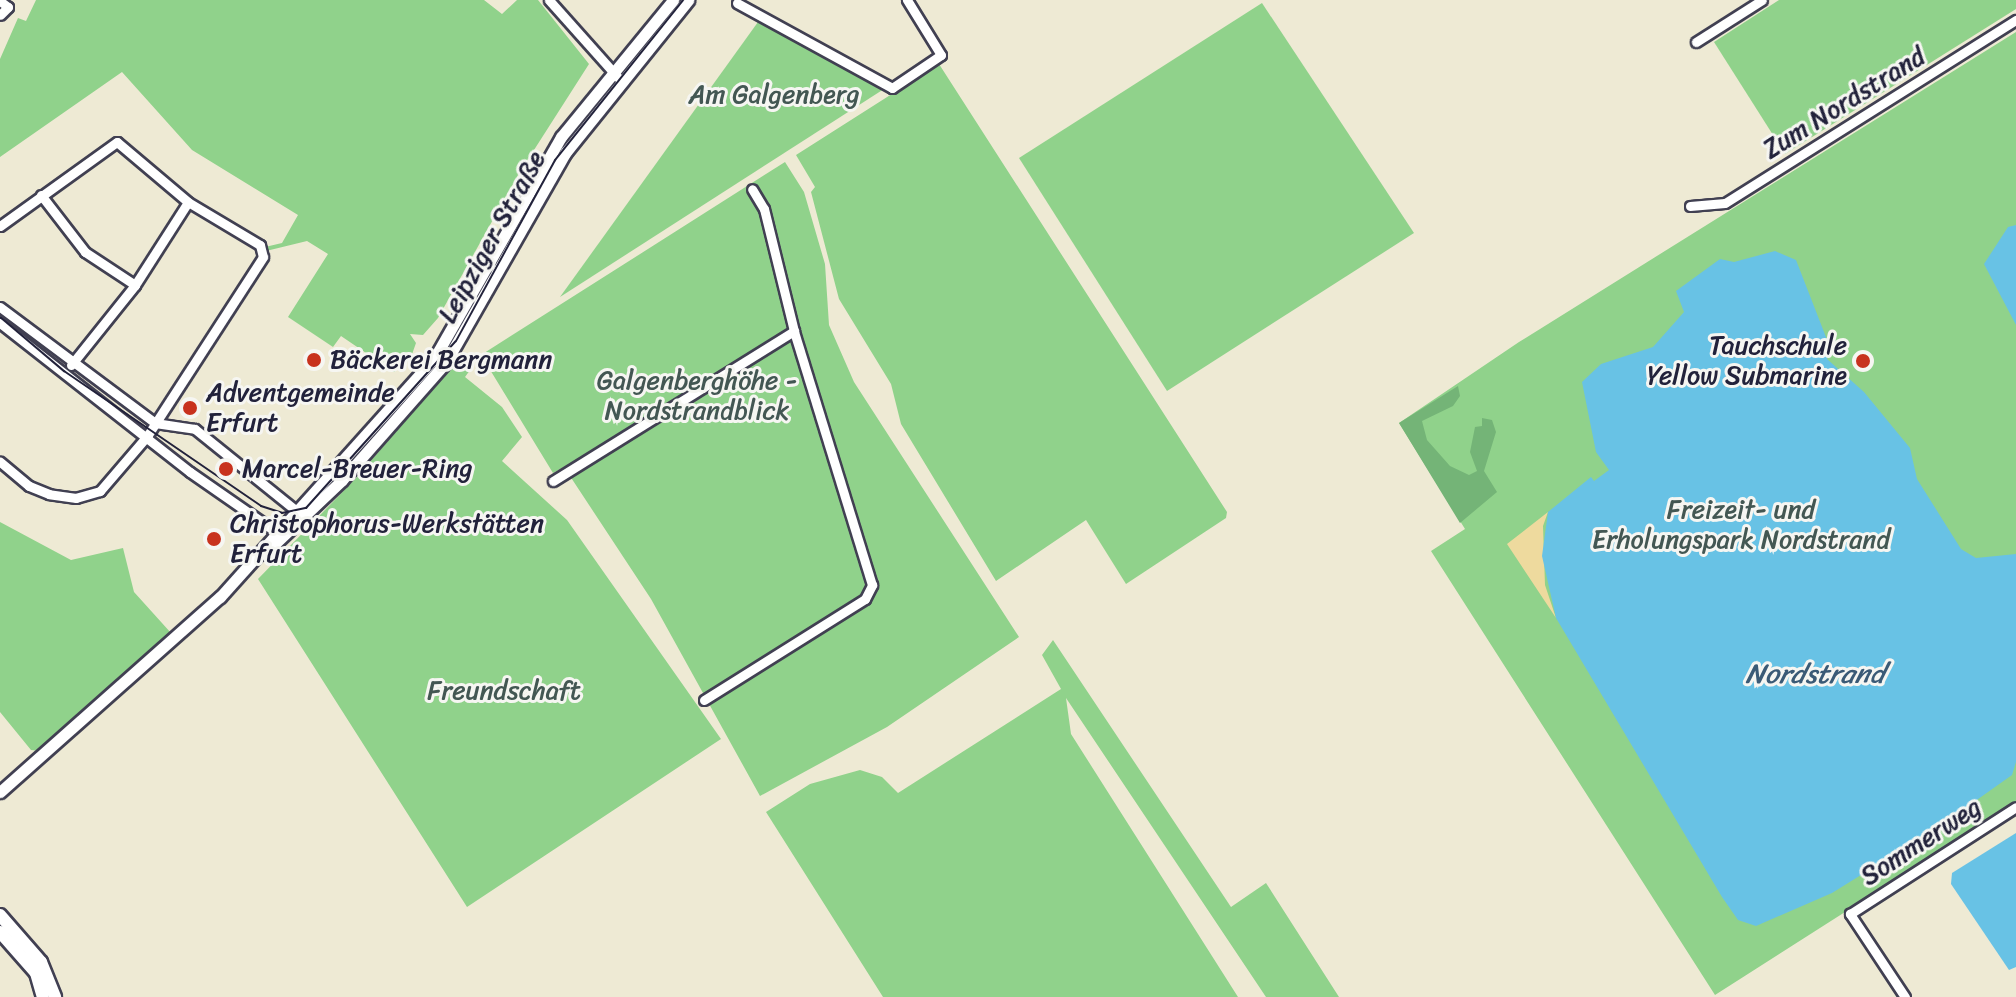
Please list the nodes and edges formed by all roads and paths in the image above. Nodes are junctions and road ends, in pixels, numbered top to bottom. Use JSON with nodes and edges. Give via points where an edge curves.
{"nodes":[{"id":1,"x":549,"y":0,"type":"edge"},
{"id":2,"x":673,"y":0,"type":"edge"},
{"id":3,"x":688,"y":0,"type":"edge"},
{"id":4,"x":907,"y":0,"type":"edge"},
{"id":5,"x":1762,"y":0,"type":"edge"},
{"id":6,"x":0,"y":1,"type":"edge"},
{"id":7,"x":737,"y":3,"type":"dead end"},
{"id":8,"x":0,"y":15,"type":"edge"},
{"id":9,"x":2016,"y":20,"type":"edge"},
{"id":10,"x":1696,"y":42,"type":"dead end"},
{"id":11,"x":618,"y":78,"type":"junction"},
{"id":12,"x":752,"y":189,"type":"dead end"},
{"id":13,"x":41,"y":195,"type":"junction"},
{"id":14,"x":188,"y":202,"type":"junction"},
{"id":15,"x":1690,"y":206,"type":"dead end"},
{"id":16,"x":0,"y":226,"type":"edge"},
{"id":17,"x":135,"y":285,"type":"junction"},
{"id":18,"x":0,"y":307,"type":"edge"},
{"id":19,"x":0,"y":323,"type":"edge"},
{"id":20,"x":794,"y":331,"type":"junction"},
{"id":21,"x":71,"y":365,"type":"junction"},
{"id":22,"x":155,"y":423,"type":"junction"},
{"id":23,"x":148,"y":435,"type":"junction"},
{"id":24,"x":0,"y":462,"type":"edge"},
{"id":25,"x":553,"y":481,"type":"dead end"},
{"id":26,"x":298,"y":508,"type":"junction"},
{"id":27,"x":296,"y":528,"type":"junction"},
{"id":28,"x":277,"y":529,"type":"junction"},
{"id":29,"x":260,"y":556,"type":"junction"},
{"id":30,"x":704,"y":700,"type":"dead end"},
{"id":31,"x":0,"y":792,"type":"edge"},
{"id":32,"x":2016,"y":807,"type":"edge"},
{"id":33,"x":0,"y":915,"type":"edge"},
{"id":34,"x":0,"y":932,"type":"edge"},
{"id":35,"x":43,"y":997,"type":"edge"},
{"id":36,"x":55,"y":997,"type":"edge"},
{"id":37,"x":1905,"y":997,"type":"edge"}],
"edges":[{"from":1,"to":11,"type":"street"},
{"from":2,"to":11,"type":"main road","name":"Leipziger Straße"},
{"from":3,"to":11,"type":"main road","name":"Leipziger Straße"},
{"from":4,"to":7,"type":"street","via":[[941,55],[892,88]]},
{"from":5,"to":10,"type":"street"},
{"from":6,"to":8,"type":"street","via":[[8,7]]},
{"from":9,"to":15,"type":"street","name":"Zum Nordstrand","via":[[1725,203]]},
{"from":11,"to":26,"type":"main road","name":"Leipziger Straße","via":[[548,158],[450,337]]},
{"from":11,"to":27,"type":"main road","name":"Leipziger Straße","via":[[551,175],[446,362]]},
{"from":12,"to":20,"type":"street","via":[[764,209]]},
{"from":13,"to":14,"type":"street","via":[[117,142]]},
{"from":13,"to":16,"type":"street"},
{"from":13,"to":17,"type":"street","via":[[85,252]]},
{"from":14,"to":17,"type":"street"},
{"from":14,"to":22,"type":"street","via":[[260,245],[263,257]]},
{"from":17,"to":21,"type":"street"},
{"from":18,"to":21,"type":"street"},
{"from":19,"to":23,"type":"street"},
{"from":20,"to":25,"type":"street"},
{"from":20,"to":30,"type":"street","via":[[872,575],[871,592]]},
{"from":21,"to":22,"type":"street"},
{"from":22,"to":23,"type":"street"},
{"from":22,"to":26,"type":"street","via":[[195,429]]},
{"from":23,"to":24,"type":"street","via":[[116,479],[76,498],[29,486]]},
{"from":23,"to":28,"type":"street","via":[[190,472]]},
{"from":26,"to":27,"type":"street"},
{"from":26,"to":28,"type":"main road","name":"Leipziger Straße"},
{"from":27,"to":28,"type":"street"},
{"from":27,"to":29,"type":"main road","name":"Leipziger Straße"},
{"from":28,"to":29,"type":"main road","name":"Leipziger Straße"},
{"from":29,"to":31,"type":"main road","name":"Leipziger Straße","via":[[35,766]]},
{"from":32,"to":37,"type":"street","name":"Sommerweg","via":[[1850,914]]},
{"from":33,"to":36,"type":"highway","via":[[41,962]]},
{"from":34,"to":35,"type":"highway","via":[[36,973]]}]}
